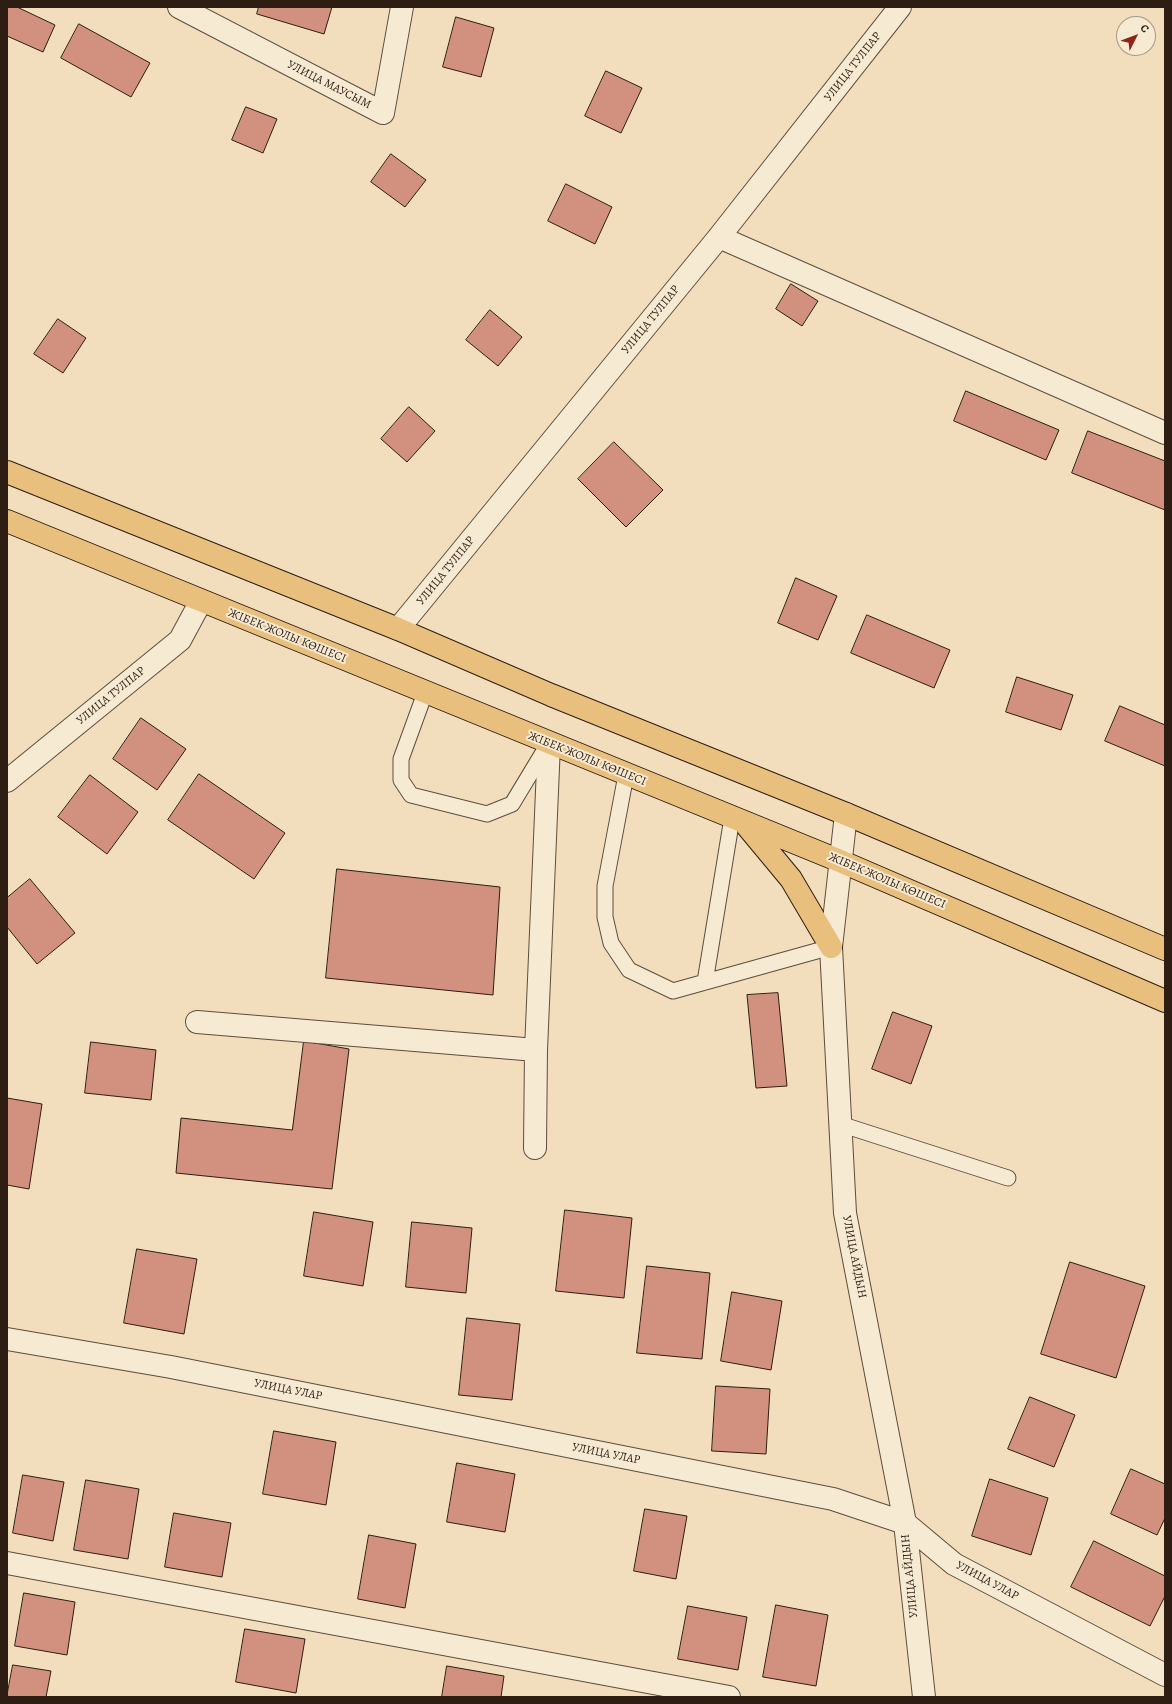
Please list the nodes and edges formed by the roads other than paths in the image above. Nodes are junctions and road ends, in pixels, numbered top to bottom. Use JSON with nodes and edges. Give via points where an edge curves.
{"nodes":[{"id":1,"x":179,"y":7,"type":"edge"},
{"id":2,"x":402,"y":7,"type":"edge"},
{"id":3,"x":900,"y":7,"type":"edge"},
{"id":4,"x":719,"y":237,"type":"junction"},
{"id":5,"x":1165,"y":433,"type":"edge"},
{"id":6,"x":7,"y":472,"type":"edge"},
{"id":7,"x":7,"y":521,"type":"edge"},
{"id":8,"x":201,"y":602,"type":"junction"},
{"id":9,"x":398,"y":629,"type":"junction"},
{"id":10,"x":425,"y":693,"type":"junction"},
{"id":11,"x":549,"y":744,"type":"junction"},
{"id":12,"x":626,"y":775,"type":"junction"},
{"id":13,"x":7,"y":781,"type":"edge"},
{"id":14,"x":846,"y":814,"type":"junction"},
{"id":15,"x":738,"y":820,"type":"junction"},
{"id":16,"x":840,"y":861,"type":"junction"},
{"id":17,"x":831,"y":947,"type":"junction"},
{"id":18,"x":1165,"y":949,"type":"edge"},
{"id":19,"x":705,"y":982,"type":"junction"},
{"id":20,"x":1165,"y":1000,"type":"edge"},
{"id":21,"x":197,"y":1022,"type":"dead end"},
{"id":22,"x":536,"y":1050,"type":"junction"},
{"id":23,"x":840,"y":1124,"type":"junction"},
{"id":24,"x":535,"y":1148,"type":"dead end"},
{"id":25,"x":1008,"y":1178,"type":"dead end"},
{"id":26,"x":7,"y":1338,"type":"edge"},
{"id":27,"x":905,"y":1523,"type":"junction"},
{"id":28,"x":7,"y":1563,"type":"edge"},
{"id":29,"x":1165,"y":1675,"type":"edge"},
{"id":30,"x":730,"y":1697,"type":"edge"},
{"id":31,"x":924,"y":1697,"type":"edge"}],
"edges":[{"from":1,"to":2,"type":"street","name":"УЛИЦА МАУСЫМ","via":[[383,113]]},
{"from":3,"to":4,"type":"street","name":"УЛИЦА ТУЛПАР"},
{"from":4,"to":5,"type":"street"},
{"from":4,"to":9,"type":"street","name":"УЛИЦА ТУЛПАР"},
{"from":6,"to":9,"type":"main road"},
{"from":7,"to":8,"type":"main road","name":"ЖІБЕК ЖОЛЫ КӨШЕСІ"},
{"from":8,"to":10,"type":"main road","name":"ЖІБЕК ЖОЛЫ КӨШЕСІ"},
{"from":8,"to":13,"type":"street","name":"УЛИЦА ТУЛПАР","via":[[180,640]]},
{"from":9,"to":14,"type":"main road","via":[[551,695]]},
{"from":10,"to":11,"type":"main road","name":"ЖІБЕК ЖОЛЫ КӨШЕСІ"},
{"from":10,"to":11,"type":"lane","via":[[401,759],[401,780],[411,795],[487,814],[512,804]]},
{"from":11,"to":12,"type":"main road","name":"ЖІБЕК ЖОЛЫ КӨШЕСІ"},
{"from":11,"to":22,"type":"street"},
{"from":12,"to":15,"type":"main road","name":"ЖІБЕК ЖОЛЫ КӨШЕСІ"},
{"from":12,"to":19,"type":"lane","via":[[605,886],[605,917],[611,943],[629,970],[672,991]]},
{"from":14,"to":16,"type":"street","name":"УЛИЦА АЙДЫН"},
{"from":14,"to":18,"type":"main road"},
{"from":15,"to":16,"type":"main road","name":"ЖІБЕК ЖОЛЫ КӨШЕСІ"},
{"from":15,"to":17,"type":"main road","via":[[791,879]]},
{"from":15,"to":19,"type":"lane"},
{"from":16,"to":17,"type":"street","name":"УЛИЦА АЙДЫН"},
{"from":16,"to":20,"type":"main road","name":"ЖІБЕК ЖОЛЫ КӨШЕСІ"},
{"from":17,"to":19,"type":"lane"},
{"from":17,"to":23,"type":"street","name":"УЛИЦА АЙДЫН"},
{"from":21,"to":22,"type":"street"},
{"from":22,"to":24,"type":"street"},
{"from":23,"to":25,"type":"lane"},
{"from":23,"to":27,"type":"street","name":"УЛИЦА АЙДЫН","via":[[845,1213]]},
{"from":26,"to":27,"type":"street","name":"УЛИЦА УЛАР","via":[[178,1368],[833,1499]]},
{"from":27,"to":29,"type":"street","name":"УЛИЦА УЛАР","via":[[954,1564]]},
{"from":27,"to":31,"type":"street","name":"УЛИЦА АЙДЫН"},
{"from":28,"to":30,"type":"street"}]}
